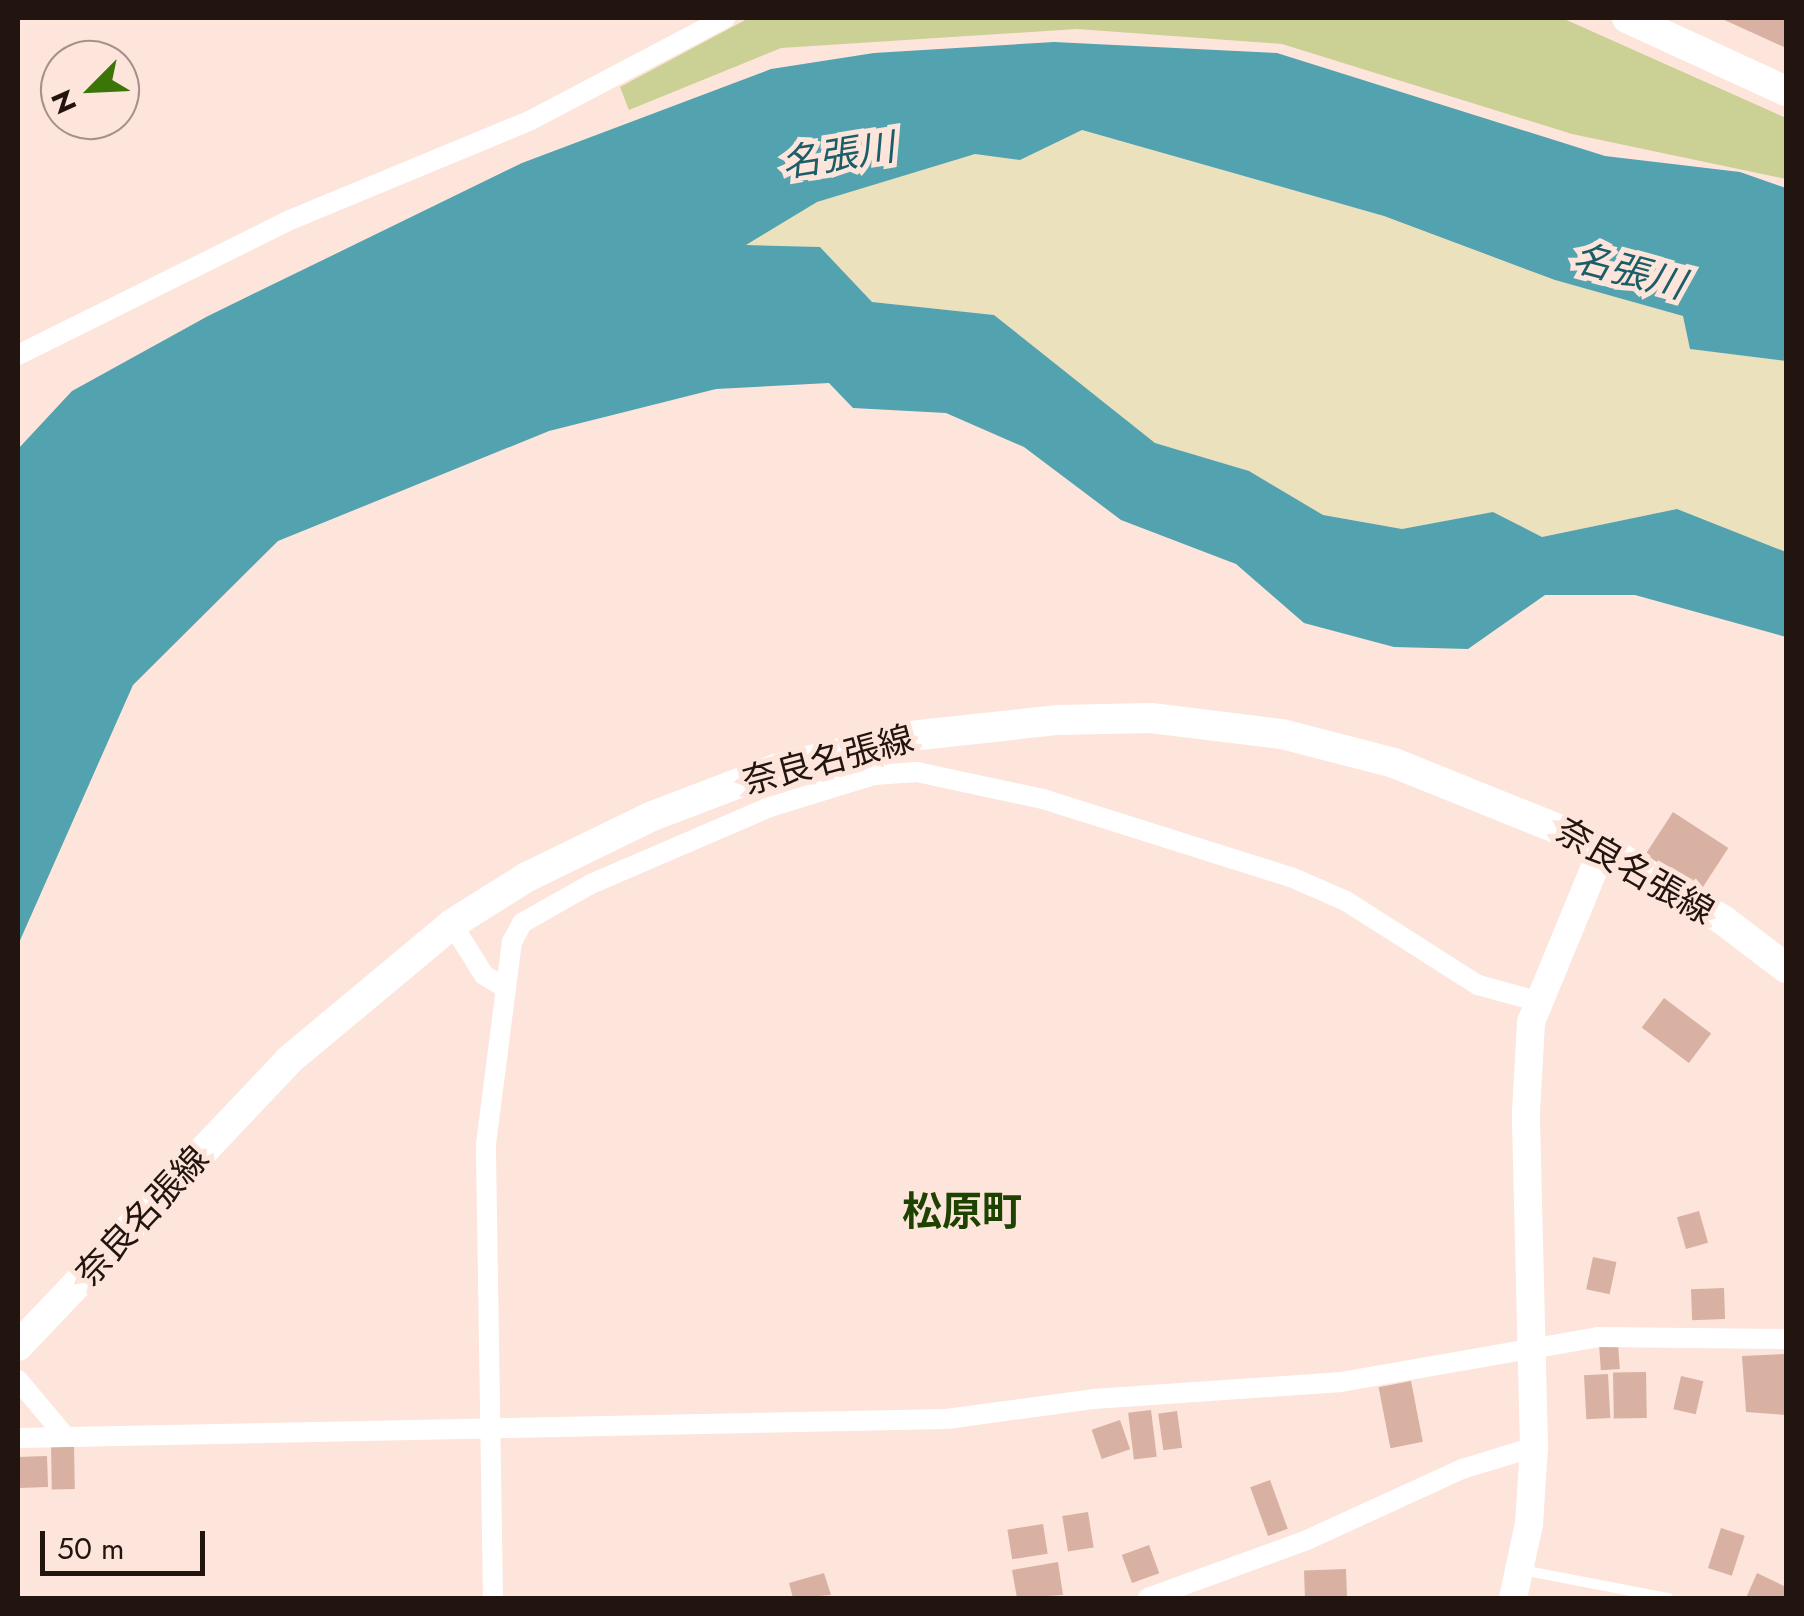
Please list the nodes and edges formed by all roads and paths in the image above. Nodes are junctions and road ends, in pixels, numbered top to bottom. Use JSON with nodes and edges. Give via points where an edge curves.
{"nodes":[{"id":1,"x":725,"y":18,"type":"edge"},
{"id":2,"x":1627,"y":18,"type":"edge"},
{"id":3,"x":1786,"y":92,"type":"edge"},
{"id":4,"x":18,"y":355,"type":"edge"},
{"id":5,"x":1603,"y":847,"type":"junction"},
{"id":6,"x":452,"y":924,"type":"junction"},
{"id":7,"x":1786,"y":968,"type":"edge"},
{"id":8,"x":506,"y":988,"type":"junction"},
{"id":9,"x":1536,"y":1001,"type":"junction"},
{"id":10,"x":1786,"y":1339,"type":"edge"},
{"id":11,"x":18,"y":1346,"type":"edge"},
{"id":12,"x":1532,"y":1348,"type":"junction"},
{"id":13,"x":18,"y":1380,"type":"edge"},
{"id":14,"x":489,"y":1428,"type":"junction"},
{"id":15,"x":65,"y":1436,"type":"junction"},
{"id":16,"x":18,"y":1438,"type":"edge"},
{"id":17,"x":1534,"y":1447,"type":"junction"},
{"id":18,"x":1521,"y":1570,"type":"junction"},
{"id":19,"x":493,"y":1598,"type":"edge"},
{"id":20,"x":1148,"y":1598,"type":"edge"},
{"id":21,"x":1513,"y":1598,"type":"edge"},
{"id":22,"x":1668,"y":1598,"type":"edge"}],
"edges":[{"from":1,"to":4,"type":"street","via":[[531,120],[290,220]]},
{"from":2,"to":3,"type":"main road"},
{"from":5,"to":6,"type":"main road","name":"奈良名張線","via":[[1447,780],[1282,734],[1151,718],[1058,720],[901,738],[776,770],[588,846]]},
{"from":5,"to":7,"type":"main road","name":"奈良名張線"},
{"from":5,"to":9,"type":"street"},
{"from":6,"to":8,"type":"street","via":[[484,975]]},
{"from":6,"to":11,"type":"main road","name":"奈良名張線","via":[[289,1060]]},
{"from":8,"to":9,"type":"street","via":[[512,942],[522,923],[770,807],[892,771],[1043,799],[1291,877],[1346,902],[1478,985]]},
{"from":8,"to":14,"type":"street","via":[[486,1144]]},
{"from":9,"to":12,"type":"street","via":[[1526,1112]]},
{"from":10,"to":12,"type":"street","via":[[1598,1337]]},
{"from":12,"to":14,"type":"street","via":[[1341,1382],[1093,1399],[947,1419]]},
{"from":12,"to":17,"type":"street"},
{"from":13,"to":15,"type":"street"},
{"from":14,"to":15,"type":"street"},
{"from":14,"to":19,"type":"street"},
{"from":15,"to":16,"type":"street"},
{"from":17,"to":18,"type":"street"},
{"from":17,"to":20,"type":"street","via":[[1462,1469],[1307,1540]]},
{"from":18,"to":21,"type":"street"},
{"from":18,"to":22,"type":"lane"}]}
